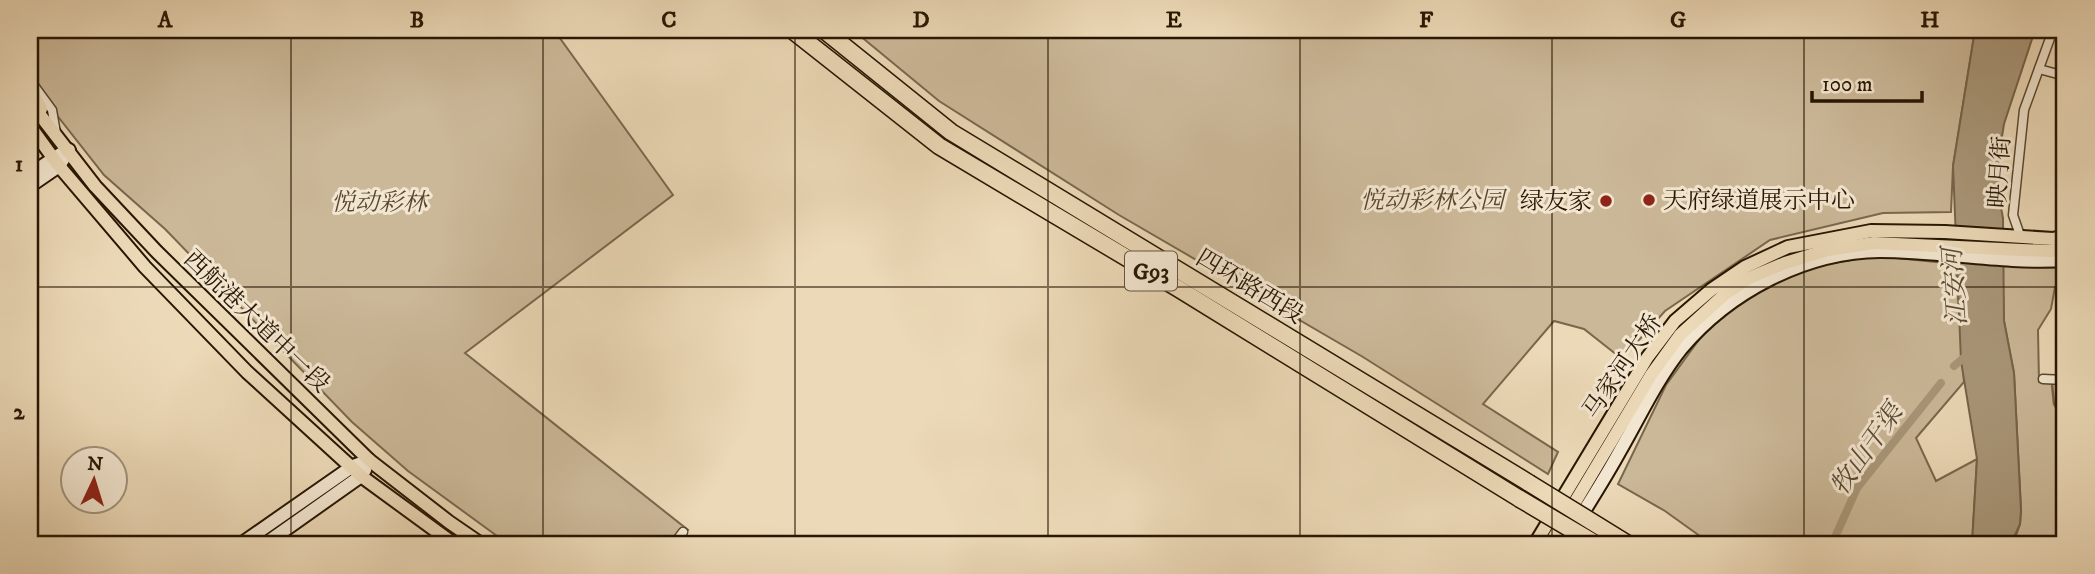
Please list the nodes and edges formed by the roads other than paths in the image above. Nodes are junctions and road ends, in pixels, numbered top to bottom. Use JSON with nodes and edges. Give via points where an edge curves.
{"nodes":[{"id":1,"x":792,"y":30,"type":"edge"},
{"id":2,"x":824,"y":30,"type":"edge"},
{"id":3,"x":830,"y":30,"type":"edge"},
{"id":4,"x":2053,"y":30,"type":"edge"},
{"id":5,"x":850,"y":50,"type":"junction"},
{"id":6,"x":2039,"y":69,"type":"junction"},
{"id":7,"x":2065,"y":76,"type":"edge"},
{"id":8,"x":30,"y":80,"type":"edge"},
{"id":9,"x":30,"y":89,"type":"edge"},
{"id":10,"x":30,"y":102,"type":"edge"},
{"id":11,"x":30,"y":127,"type":"edge"},
{"id":12,"x":56,"y":135,"type":"junction"},
{"id":13,"x":69,"y":150,"type":"junction"},
{"id":14,"x":56,"y":162,"type":"junction"},
{"id":15,"x":30,"y":174,"type":"edge"},
{"id":16,"x":30,"y":186,"type":"edge"},
{"id":17,"x":2065,"y":236,"type":"edge"},
{"id":18,"x":2016,"y":237,"type":"junction"},
{"id":19,"x":2065,"y":248,"type":"edge"},
{"id":20,"x":1947,"y":251,"type":"junction"},
{"id":21,"x":2012,"y":255,"type":"junction"},
{"id":22,"x":2065,"y":260,"type":"edge"},
{"id":23,"x":2043,"y":379,"type":"dead end"},
{"id":24,"x":2065,"y":380,"type":"edge"},
{"id":25,"x":369,"y":460,"type":"junction"},
{"id":26,"x":357,"y":471,"type":"junction"},
{"id":27,"x":683,"y":532,"type":"dead end"},
{"id":28,"x":1535,"y":543,"type":"edge"},
{"id":29,"x":242,"y":544,"type":"edge"},
{"id":30,"x":265,"y":544,"type":"edge"},
{"id":31,"x":454,"y":544,"type":"edge"},
{"id":32,"x":481,"y":544,"type":"edge"},
{"id":33,"x":674,"y":544,"type":"edge"},
{"id":34,"x":1550,"y":544,"type":"edge"},
{"id":35,"x":1563,"y":544,"type":"edge"},
{"id":36,"x":1596,"y":544,"type":"edge"},
{"id":37,"x":1629,"y":544,"type":"edge"}],
"edges":[{"from":1,"to":36,"type":"highway","name":"四环路西段","number":"G93","bridge":true,"via":[[939,146]]},
{"from":2,"to":5,"type":"highway","name":"四环路西段","number":"G93"},
{"from":3,"to":5,"type":"highway"},
{"from":4,"to":6,"type":"street","name":"映月街"},
{"from":5,"to":37,"type":"highway","name":"四环路西段","number":"G93","bridge":true,"via":[[951,132]]},
{"from":6,"to":7,"type":"street"},
{"from":6,"to":18,"type":"street","name":"映月街","via":[[2024,110],[2013,215]]},
{"from":8,"to":12,"type":"street","via":[[52,110]]},
{"from":9,"to":12,"type":"main road"},
{"from":10,"to":12,"type":"main road","name":"西航港大道中一段"},
{"from":11,"to":14,"type":"main road","name":"西航港大道中一段"},
{"from":12,"to":13,"type":"main road","name":"西航港大道中一段"},
{"from":13,"to":14,"type":"street"},
{"from":13,"to":25,"type":"main road","name":"西航港大道中一段","via":[[95,186],[157,252]]},
{"from":14,"to":15,"type":"street"},
{"from":14,"to":16,"type":"street"},
{"from":14,"to":26,"type":"main road","name":"西航港大道中一段","via":[[145,267],[247,372]]},
{"from":17,"to":18,"type":"main road","name":"马家河大桥"},
{"from":18,"to":28,"type":"main road","name":"马家河大桥","via":[[1871,231],[1788,247],[1745,267],[1675,321],[1647,358]]},
{"from":19,"to":21,"type":"main road"},
{"from":20,"to":21,"type":"main road"},
{"from":20,"to":34,"type":"main road","via":[[1874,243],[1827,250],[1749,278],[1725,294],[1680,335],[1651,376]]},
{"from":20,"to":35,"type":"street","via":[[1878,251],[1804,264],[1727,305],[1695,334],[1664,374]]},
{"from":21,"to":22,"type":"street"},
{"from":23,"to":24,"type":"street"},
{"from":25,"to":26,"type":"street"},
{"from":25,"to":32,"type":"main road","name":"西航港大道中一段"},
{"from":26,"to":29,"type":"street"},
{"from":26,"to":30,"type":"street"},
{"from":26,"to":31,"type":"main road","name":"西航港大道中一段"},
{"from":27,"to":33,"type":"street"}]}
